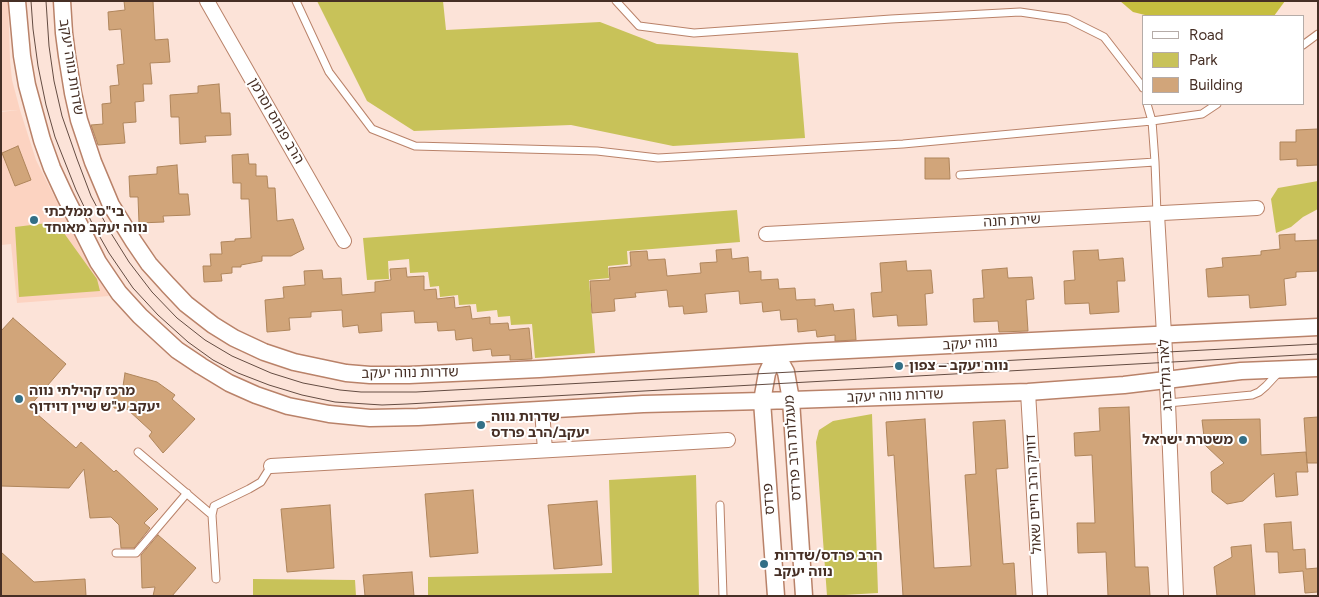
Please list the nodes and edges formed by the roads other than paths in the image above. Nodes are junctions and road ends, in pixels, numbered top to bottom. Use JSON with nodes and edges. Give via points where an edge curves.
{"nodes":[{"id":1,"x":17,"y":1,"type":"edge"},
{"id":2,"x":62,"y":1,"type":"edge"},
{"id":3,"x":207,"y":1,"type":"edge"},
{"id":4,"x":296,"y":1,"type":"edge"},
{"id":5,"x":616,"y":1,"type":"edge"},
{"id":6,"x":1318,"y":34,"type":"edge"},
{"id":7,"x":1304,"y":44,"type":"edge"},
{"id":8,"x":1142,"y":86,"type":"edge"},
{"id":9,"x":1147,"y":105,"type":"edge"},
{"id":10,"x":1216,"y":105,"type":"edge"},
{"id":11,"x":1152,"y":122,"type":"junction"},
{"id":12,"x":1155,"y":162,"type":"junction"},
{"id":13,"x":960,"y":175,"type":"dead end"},
{"id":14,"x":1257,"y":208,"type":"dead end"},
{"id":15,"x":1157,"y":214,"type":"junction"},
{"id":16,"x":766,"y":234,"type":"dead end"},
{"id":17,"x":344,"y":241,"type":"dead end"},
{"id":18,"x":1318,"y":327,"type":"edge"},
{"id":19,"x":1164,"y":334,"type":"junction"},
{"id":20,"x":776,"y":354,"type":"junction"},
{"id":21,"x":1318,"y":368,"type":"edge"},
{"id":22,"x":1282,"y":369,"type":"junction"},
{"id":23,"x":1167,"y":381,"type":"junction"},
{"id":24,"x":1028,"y":392,"type":"junction"},
{"id":25,"x":791,"y":400,"type":"junction"},
{"id":26,"x":762,"y":401,"type":"junction"},
{"id":27,"x":1168,"y":404,"type":"junction"},
{"id":28,"x":542,"y":410,"type":"junction"},
{"id":29,"x":728,"y":440,"type":"dead end"},
{"id":30,"x":545,"y":450,"type":"junction"},
{"id":31,"x":138,"y":452,"type":"dead end"},
{"id":32,"x":271,"y":466,"type":"joint"},
{"id":33,"x":187,"y":493,"type":"junction"},
{"id":34,"x":720,"y":505,"type":"dead end"},
{"id":35,"x":212,"y":515,"type":"junction"},
{"id":36,"x":116,"y":553,"type":"dead end"},
{"id":37,"x":216,"y":579,"type":"dead end"},
{"id":38,"x":723,"y":596,"type":"edge"},
{"id":39,"x":776,"y":596,"type":"edge"},
{"id":40,"x":804,"y":596,"type":"edge"},
{"id":41,"x":1040,"y":596,"type":"edge"},
{"id":42,"x":1176,"y":596,"type":"edge"}],
"edges":[{"from":1,"to":28,"type":"street","via":[[27,86],[52,168],[98,262],[119,293],[177,350],[229,383],[256,395],[288,406],[329,414],[370,418]]},
{"from":2,"to":20,"type":"street","name":"שדרות נווה יעקב","via":[[72,93],[93,162],[111,205],[134,242],[168,285],[186,304],[234,338],[294,362],[370,375],[539,369]]},
{"from":3,"to":17,"type":"street","name":"הרב פנחס וסרמן"},
{"from":4,"to":11,"type":"lane","via":[[329,72],[372,129],[415,146],[597,150],[658,158],[903,144]]},
{"from":5,"to":8,"type":"lane","via":[[638,26],[694,33],[1020,12],[1068,19],[1104,37]]},
{"from":6,"to":7,"type":"lane"},
{"from":9,"to":11,"type":"lane"},
{"from":10,"to":11,"type":"lane","via":[[1202,114]]},
{"from":11,"to":12,"type":"lane"},
{"from":12,"to":13,"type":"lane"},
{"from":12,"to":15,"type":"lane"},
{"from":14,"to":15,"type":"street","name":"שירת חנה"},
{"from":15,"to":16,"type":"street","name":"שירת חנה"},
{"from":15,"to":19,"type":"street","name":"לאה גולדברג"},
{"from":18,"to":19,"type":"street"},
{"from":19,"to":20,"type":"street","name":"נווה יעקב"},
{"from":19,"to":23,"type":"street","name":"לאה גולדברג"},
{"from":20,"to":25,"type":"street","name":"מעגלות הרב פרדס","via":[[786,372]]},
{"from":20,"to":26,"type":"street","name":"מעגלות הרב פרדס","via":[[766,373]]},
{"from":21,"to":22,"type":"street"},
{"from":22,"to":23,"type":"street"},
{"from":22,"to":27,"type":"lane","via":[[1252,395]]},
{"from":23,"to":24,"type":"street"},
{"from":23,"to":27,"type":"street","name":"לאה גולדברג"},
{"from":24,"to":25,"type":"street","name":"שדרות נווה יעקב"},
{"from":24,"to":41,"type":"street","name":"דוויק הרב חיים שאול"},
{"from":25,"to":26,"type":"street","name":"שדרות נווה יעקב"},
{"from":25,"to":40,"type":"street","name":"מעגלות הרב פרדס"},
{"from":26,"to":28,"type":"street"},
{"from":26,"to":39,"type":"street","name":"פרדס"},
{"from":27,"to":42,"type":"street","name":"לאה גולדברג"},
{"from":28,"to":30,"type":"street"},
{"from":29,"to":30,"type":"street"},
{"from":30,"to":32,"type":"street"},
{"from":31,"to":33,"type":"lane"},
{"from":32,"to":35,"type":"lane","via":[[261,482],[214,506]]},
{"from":33,"to":35,"type":"lane"},
{"from":33,"to":36,"type":"lane","via":[[136,553]]},
{"from":34,"to":38,"type":"lane"},
{"from":35,"to":37,"type":"lane"}]}
